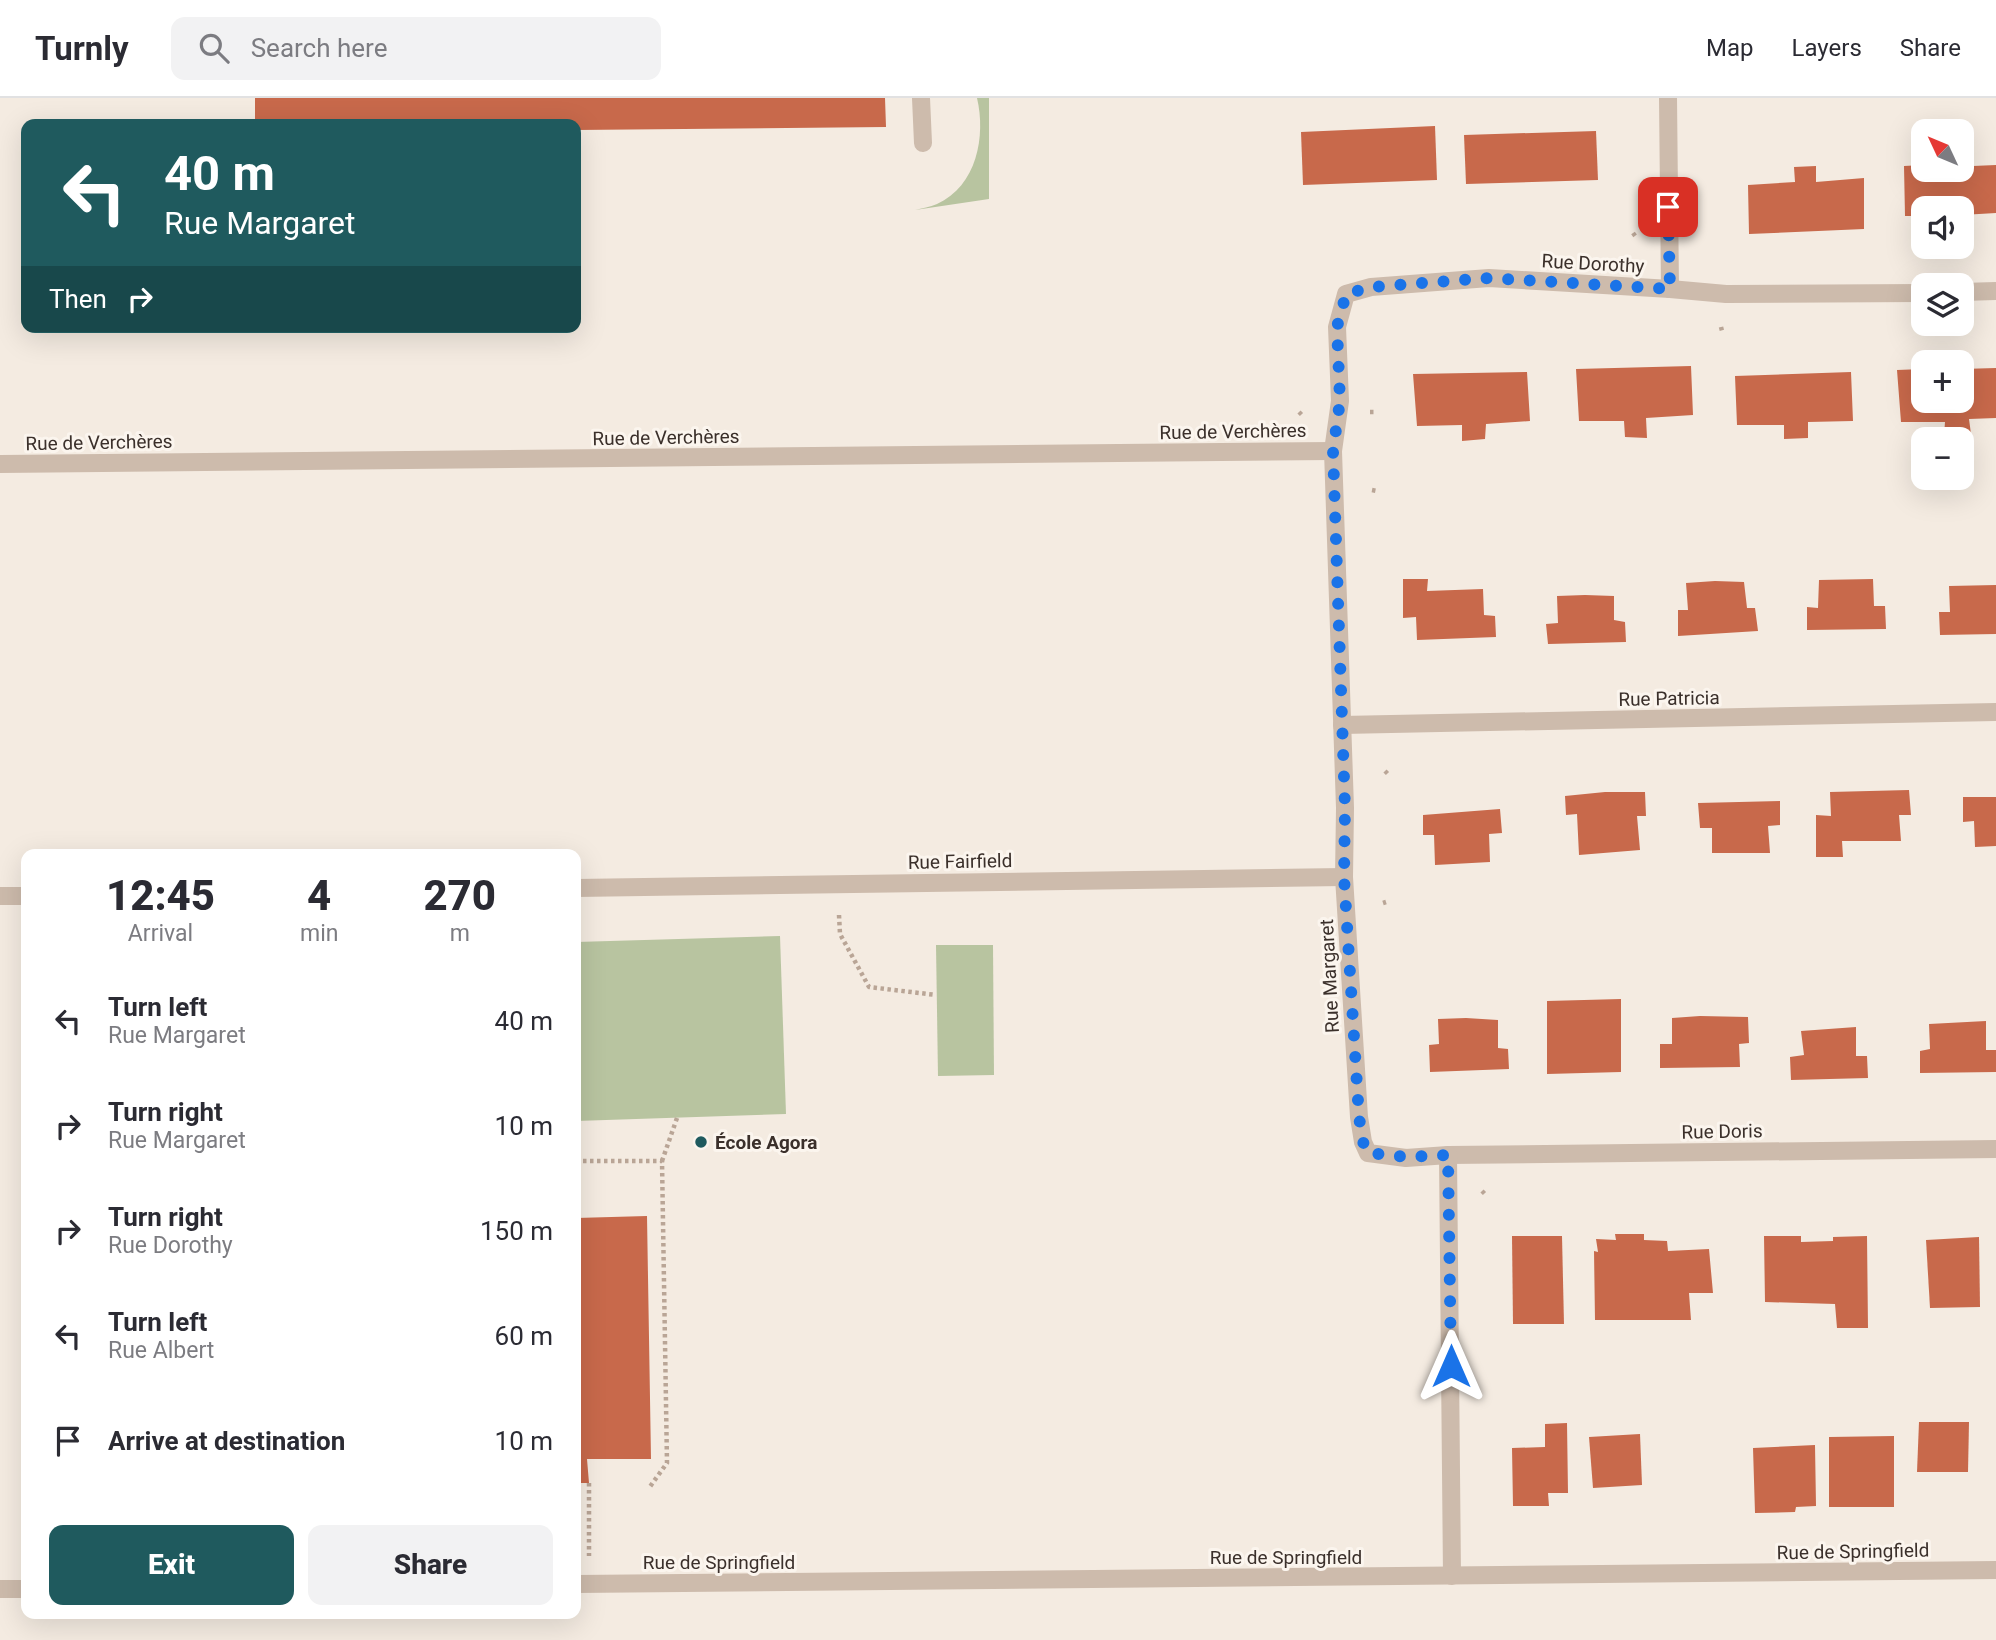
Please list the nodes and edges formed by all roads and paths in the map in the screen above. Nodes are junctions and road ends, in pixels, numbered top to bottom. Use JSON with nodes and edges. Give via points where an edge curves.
{"nodes":[{"id":1,"x":921,"y":98,"type":"edge"},
{"id":2,"x":1668,"y":98,"type":"edge"},
{"id":3,"x":923,"y":143,"type":"dead end"},
{"id":4,"x":1670,"y":289,"type":"junction"},
{"id":5,"x":1996,"y":291,"type":"edge"},
{"id":6,"x":1974,"y":292,"type":"edge"},
{"id":7,"x":1911,"y":293,"type":"edge"},
{"id":8,"x":1346,"y":294,"type":"joint"},
{"id":9,"x":1333,"y":451,"type":"junction"},
{"id":10,"x":0,"y":464,"type":"edge"},
{"id":11,"x":1996,"y":712,"type":"edge"},
{"id":12,"x":1342,"y":726,"type":"junction"},
{"id":13,"x":1344,"y":877,"type":"junction"},
{"id":14,"x":581,"y":888,"type":"edge"},
{"id":15,"x":0,"y":896,"type":"edge"},
{"id":16,"x":21,"y":896,"type":"edge"},
{"id":17,"x":839,"y":915,"type":"dead end"},
{"id":18,"x":936,"y":995,"type":"dead end"},
{"id":19,"x":677,"y":1118,"type":"dead end"},
{"id":20,"x":1996,"y":1149,"type":"edge"},
{"id":21,"x":1448,"y":1155,"type":"junction"},
{"id":22,"x":581,"y":1161,"type":"edge"},
{"id":23,"x":662,"y":1161,"type":"junction"},
{"id":24,"x":589,"y":1483,"type":"dead end"},
{"id":25,"x":649,"y":1488,"type":"dead end"},
{"id":26,"x":589,"y":1564,"type":"dead end"},
{"id":27,"x":1996,"y":1570,"type":"edge"},
{"id":28,"x":1452,"y":1576,"type":"junction"},
{"id":29,"x":581,"y":1584,"type":"edge"},
{"id":30,"x":0,"y":1589,"type":"edge"},
{"id":31,"x":21,"y":1589,"type":"edge"}],
"edges":[{"from":1,"to":3,"type":"street"},
{"from":2,"to":4,"type":"street"},
{"from":4,"to":7,"type":"street","name":"Rue Dorothy","via":[[1726,294]]},
{"from":4,"to":8,"type":"street","name":"Rue Dorothy","via":[[1489,278],[1371,287]]},
{"from":5,"to":6,"type":"street"},
{"from":8,"to":9,"type":"street","name":"Rue Margaret","via":[[1337,327],[1340,401]]},
{"from":9,"to":10,"type":"street","name":"Rue de Verchères"},
{"from":9,"to":12,"type":"street","name":"Rue Margaret"},
{"from":11,"to":12,"type":"street","name":"Rue Patricia"},
{"from":12,"to":13,"type":"street","name":"Rue Margaret"},
{"from":13,"to":14,"type":"street","name":"Rue Fairfield"},
{"from":13,"to":21,"type":"street","name":"Rue Margaret","via":[[1363,1142],[1368,1153],[1380,1156]]},
{"from":15,"to":16,"type":"street"},
{"from":17,"to":18,"type":"path","via":[[840,934],[869,987]]},
{"from":19,"to":23,"type":"path"},
{"from":20,"to":21,"type":"street","name":"Rue Doris"},
{"from":21,"to":28,"type":"street"},
{"from":22,"to":23,"type":"path"},
{"from":23,"to":25,"type":"path","via":[[667,1463]]},
{"from":24,"to":26,"type":"path"},
{"from":27,"to":28,"type":"street","name":"Rue de Springfield"},
{"from":28,"to":29,"type":"street","name":"Rue de Springfield"},
{"from":30,"to":31,"type":"street"}]}
